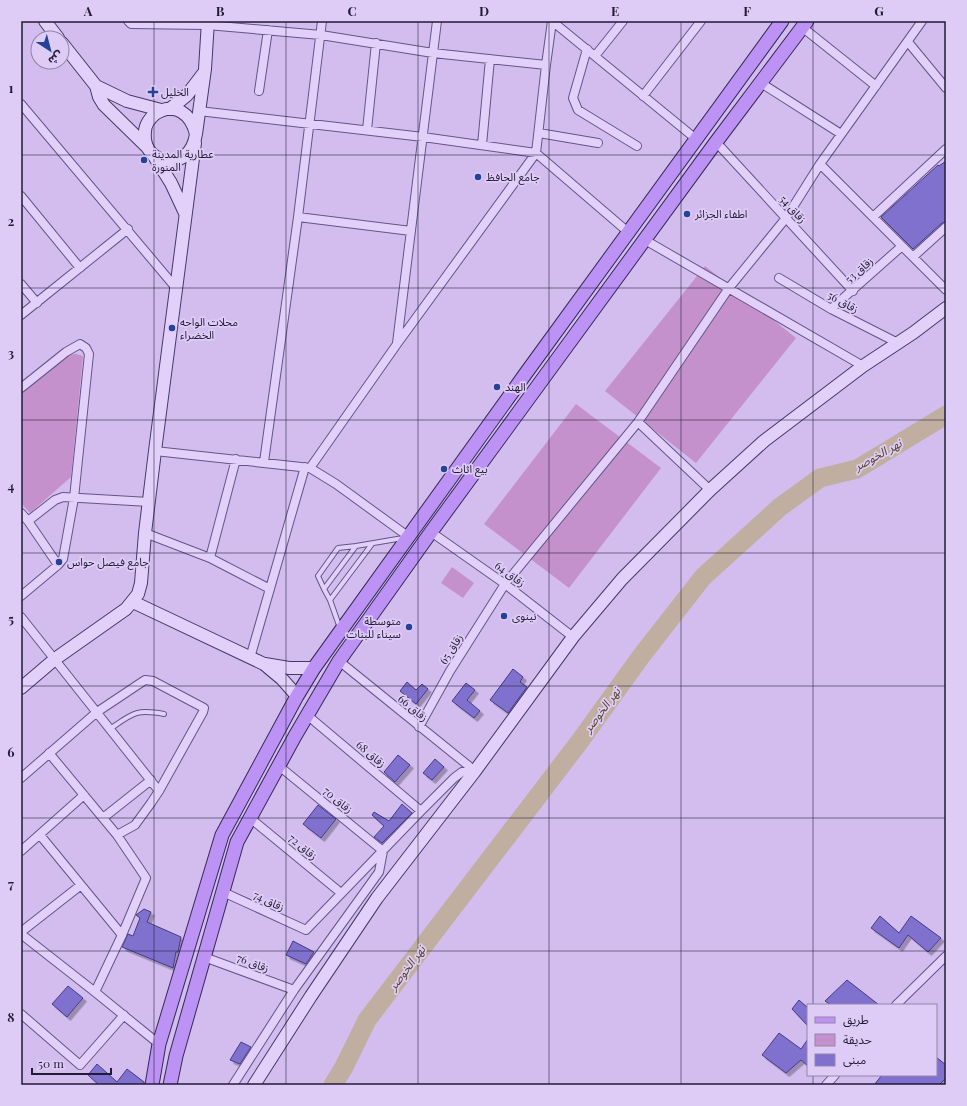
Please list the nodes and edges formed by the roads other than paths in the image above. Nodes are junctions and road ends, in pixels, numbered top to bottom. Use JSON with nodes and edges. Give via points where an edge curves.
{"nodes":[{"id":1,"x":44,"y":21,"type":"edge"},
{"id":2,"x":322,"y":21,"type":"edge"},
{"id":3,"x":438,"y":21,"type":"edge"},
{"id":4,"x":552,"y":21,"type":"edge"},
{"id":5,"x":623,"y":21,"type":"edge"},
{"id":6,"x":701,"y":21,"type":"edge"},
{"id":7,"x":782,"y":21,"type":"edge"},
{"id":8,"x":922,"y":21,"type":"edge"},
{"id":9,"x":130,"y":22,"type":"edge"},
{"id":10,"x":208,"y":23,"type":"edge"},
{"id":11,"x":804,"y":24,"type":"edge"},
{"id":12,"x":51,"y":30,"type":"edge"},
{"id":13,"x":268,"y":30,"type":"junction"},
{"id":14,"x":321,"y":35,"type":"junction"},
{"id":15,"x":908,"y":42,"type":"junction"},
{"id":16,"x":376,"y":43,"type":"junction"},
{"id":17,"x":587,"y":49,"type":"junction"},
{"id":18,"x":70,"y":53,"type":"edge"},
{"id":19,"x":433,"y":53,"type":"junction"},
{"id":20,"x":595,"y":56,"type":"junction"},
{"id":21,"x":490,"y":59,"type":"junction"},
{"id":22,"x":546,"y":64,"type":"junction"},
{"id":23,"x":205,"y":69,"type":"junction"},
{"id":24,"x":761,"y":82,"type":"junction"},
{"id":25,"x":96,"y":86,"type":"junction"},
{"id":26,"x":876,"y":86,"type":"junction"},
{"id":27,"x":946,"y":88,"type":"edge"},
{"id":28,"x":259,"y":91,"type":"dead end"},
{"id":29,"x":643,"y":96,"type":"junction"},
{"id":30,"x":21,"y":104,"type":"edge"},
{"id":31,"x":166,"y":110,"type":"junction"},
{"id":32,"x":199,"y":111,"type":"junction"},
{"id":33,"x":310,"y":124,"type":"junction"},
{"id":34,"x":367,"y":130,"type":"junction"},
{"id":35,"x":538,"y":133,"type":"junction"},
{"id":36,"x":841,"y":134,"type":"junction"},
{"id":37,"x":423,"y":137,"type":"junction"},
{"id":38,"x":196,"y":138,"type":"junction"},
{"id":39,"x":696,"y":139,"type":"junction"},
{"id":40,"x":716,"y":142,"type":"junction"},
{"id":41,"x":598,"y":143,"type":"dead end"},
{"id":42,"x":482,"y":145,"type":"junction"},
{"id":43,"x":637,"y":146,"type":"dead end"},
{"id":44,"x":946,"y":149,"type":"edge"},
{"id":45,"x":151,"y":151,"type":"junction"},
{"id":46,"x":536,"y":153,"type":"junction"},
{"id":47,"x":820,"y":164,"type":"junction"},
{"id":48,"x":21,"y":196,"type":"edge"},
{"id":49,"x":185,"y":213,"type":"junction"},
{"id":50,"x":298,"y":217,"type":"junction"},
{"id":51,"x":873,"y":217,"type":"junction"},
{"id":52,"x":786,"y":218,"type":"junction"},
{"id":53,"x":946,"y":228,"type":"edge"},
{"id":54,"x":128,"y":229,"type":"junction"},
{"id":55,"x":411,"y":231,"type":"junction"},
{"id":56,"x":628,"y":232,"type":"junction"},
{"id":57,"x":645,"y":240,"type":"junction"},
{"id":58,"x":902,"y":246,"type":"junction"},
{"id":59,"x":913,"y":257,"type":"junction"},
{"id":60,"x":80,"y":268,"type":"junction"},
{"id":61,"x":779,"y":278,"type":"dead end"},
{"id":62,"x":21,"y":284,"type":"edge"},
{"id":63,"x":176,"y":288,"type":"junction"},
{"id":64,"x":729,"y":288,"type":"junction"},
{"id":65,"x":946,"y":290,"type":"edge"},
{"id":66,"x":853,"y":291,"type":"junction"},
{"id":67,"x":36,"y":303,"type":"junction"},
{"id":68,"x":946,"y":308,"type":"edge"},
{"id":69,"x":831,"y":309,"type":"junction"},
{"id":70,"x":21,"y":315,"type":"edge"},
{"id":71,"x":898,"y":343,"type":"junction"},
{"id":72,"x":397,"y":344,"type":"junction"},
{"id":73,"x":863,"y":366,"type":"junction"},
{"id":74,"x":21,"y":388,"type":"edge"},
{"id":75,"x":638,"y":422,"type":"junction"},
{"id":76,"x":155,"y":450,"type":"junction"},
{"id":77,"x":236,"y":459,"type":"junction"},
{"id":78,"x":264,"y":462,"type":"junction"},
{"id":79,"x":308,"y":468,"type":"junction"},
{"id":80,"x":710,"y":490,"type":"junction"},
{"id":81,"x":74,"y":498,"type":"junction"},
{"id":82,"x":148,"y":502,"type":"junction"},
{"id":83,"x":21,"y":513,"type":"edge"},
{"id":84,"x":28,"y":521,"type":"junction"},
{"id":85,"x":431,"y":532,"type":"junction"},
{"id":86,"x":145,"y":533,"type":"junction"},
{"id":87,"x":409,"y":537,"type":"junction"},
{"id":88,"x":372,"y":544,"type":"junction"},
{"id":89,"x":356,"y":546,"type":"junction"},
{"id":90,"x":210,"y":558,"type":"junction"},
{"id":91,"x":58,"y":565,"type":"junction"},
{"id":92,"x":505,"y":584,"type":"junction"},
{"id":93,"x":270,"y":589,"type":"junction"},
{"id":94,"x":324,"y":589,"type":"junction"},
{"id":95,"x":21,"y":596,"type":"edge"},
{"id":96,"x":330,"y":600,"type":"junction"},
{"id":97,"x":133,"y":602,"type":"junction"},
{"id":98,"x":22,"y":621,"type":"edge"},
{"id":99,"x":341,"y":632,"type":"junction"},
{"id":100,"x":573,"y":637,"type":"junction"},
{"id":101,"x":250,"y":658,"type":"junction"},
{"id":102,"x":54,"y":659,"type":"junction"},
{"id":103,"x":339,"y":661,"type":"junction"},
{"id":104,"x":264,"y":664,"type":"junction"},
{"id":105,"x":314,"y":668,"type":"junction"},
{"id":106,"x":21,"y":688,"type":"edge"},
{"id":107,"x":297,"y":696,"type":"junction"},
{"id":108,"x":97,"y":712,"type":"junction"},
{"id":109,"x":164,"y":714,"type":"dead end"},
{"id":110,"x":307,"y":715,"type":"junction"},
{"id":111,"x":419,"y":727,"type":"junction"},
{"id":112,"x":110,"y":729,"type":"junction"},
{"id":113,"x":49,"y":753,"type":"junction"},
{"id":114,"x":279,"y":766,"type":"junction"},
{"id":115,"x":475,"y":771,"type":"junction"},
{"id":116,"x":21,"y":778,"type":"edge"},
{"id":117,"x":151,"y":780,"type":"junction"},
{"id":118,"x":159,"y":791,"type":"junction"},
{"id":119,"x":84,"y":795,"type":"junction"},
{"id":120,"x":421,"y":811,"type":"junction"},
{"id":121,"x":103,"y":818,"type":"junction"},
{"id":122,"x":250,"y":818,"type":"junction"},
{"id":123,"x":40,"y":835,"type":"junction"},
{"id":124,"x":117,"y":835,"type":"junction"},
{"id":125,"x":21,"y":851,"type":"edge"},
{"id":126,"x":383,"y":851,"type":"junction"},
{"id":127,"x":81,"y":885,"type":"junction"},
{"id":128,"x":223,"y":892,"type":"junction"},
{"id":129,"x":341,"y":893,"type":"junction"},
{"id":130,"x":21,"y":933,"type":"edge"},
{"id":131,"x":122,"y":935,"type":"junction"},
{"id":132,"x":946,"y":956,"type":"edge"},
{"id":133,"x":204,"y":957,"type":"junction"},
{"id":134,"x":294,"y":990,"type":"junction"},
{"id":135,"x":95,"y":992,"type":"junction"},
{"id":136,"x":897,"y":1004,"type":"edge"},
{"id":137,"x":21,"y":1014,"type":"edge"},
{"id":138,"x":124,"y":1015,"type":"junction"},
{"id":139,"x":160,"y":1044,"type":"junction"},
{"id":140,"x":834,"y":1076,"type":"edge"},
{"id":141,"x":152,"y":1085,"type":"edge"},
{"id":142,"x":170,"y":1085,"type":"edge"},
{"id":143,"x":233,"y":1085,"type":"edge"},
{"id":144,"x":254,"y":1085,"type":"edge"},
{"id":145,"x":826,"y":1085,"type":"edge"}],
"edges":[{"from":1,"to":12,"type":"street"},
{"from":2,"to":14,"type":"street"},
{"from":3,"to":19,"type":"street"},
{"from":4,"to":17,"type":"street"},
{"from":4,"to":22,"type":"street"},
{"from":5,"to":20,"type":"street"},
{"from":6,"to":29,"type":"street"},
{"from":7,"to":39,"type":"main road"},
{"from":8,"to":15,"type":"street","name":"زقاق 65"},
{"from":9,"to":10,"type":"street"},
{"from":10,"to":13,"type":"street"},
{"from":10,"to":23,"type":"street"},
{"from":11,"to":24,"type":"main road"},
{"from":11,"to":26,"type":"street"},
{"from":13,"to":14,"type":"street"},
{"from":13,"to":28,"type":"street"},
{"from":14,"to":16,"type":"street"},
{"from":14,"to":33,"type":"street"},
{"from":15,"to":26,"type":"street","name":"زقاق 65"},
{"from":15,"to":27,"type":"street"},
{"from":16,"to":19,"type":"street"},
{"from":16,"to":34,"type":"street"},
{"from":17,"to":20,"type":"street"},
{"from":17,"to":43,"type":"street","via":[[573,98],[575,105],[578,110]]},
{"from":18,"to":25,"type":"street"},
{"from":19,"to":21,"type":"street"},
{"from":19,"to":37,"type":"street"},
{"from":20,"to":29,"type":"street"},
{"from":21,"to":22,"type":"street"},
{"from":21,"to":42,"type":"street"},
{"from":22,"to":35,"type":"street"},
{"from":23,"to":31,"type":"street","via":[[194,87],[179,102]]},
{"from":23,"to":32,"type":"street"},
{"from":24,"to":36,"type":"street"},
{"from":24,"to":40,"type":"main road"},
{"from":25,"to":31,"type":"street","via":[[122,99]]},
{"from":25,"to":45,"type":"street","via":[[104,105]]},
{"from":26,"to":36,"type":"street","name":"زقاق 65"},
{"from":29,"to":39,"type":"street"},
{"from":30,"to":54,"type":"street"},
{"from":31,"to":38,"type":"street","via":[[180,111],[188,116],[194,124]]},
{"from":31,"to":45,"type":"street","via":[[154,115],[145,130],[144,138]]},
{"from":32,"to":33,"type":"street"},
{"from":32,"to":38,"type":"street"},
{"from":33,"to":34,"type":"street"},
{"from":33,"to":50,"type":"street"},
{"from":34,"to":37,"type":"street"},
{"from":35,"to":41,"type":"street"},
{"from":35,"to":46,"type":"street"},
{"from":36,"to":47,"type":"street","name":"زقاق 65"},
{"from":37,"to":42,"type":"street"},
{"from":37,"to":55,"type":"street"},
{"from":38,"to":45,"type":"street","via":[[190,152],[173,161],[163,160]]},
{"from":38,"to":49,"type":"street"},
{"from":39,"to":56,"type":"main road"},
{"from":40,"to":52,"type":"street","name":"زقاق 54"},
{"from":40,"to":57,"type":"main road"},
{"from":42,"to":46,"type":"street"},
{"from":44,"to":51,"type":"street"},
{"from":45,"to":49,"type":"street","via":[[171,183]]},
{"from":46,"to":56,"type":"street"},
{"from":46,"to":72,"type":"street"},
{"from":47,"to":51,"type":"street"},
{"from":47,"to":52,"type":"street","name":"زقاق 65"},
{"from":48,"to":60,"type":"street"},
{"from":49,"to":63,"type":"street"},
{"from":50,"to":55,"type":"street"},
{"from":50,"to":78,"type":"street"},
{"from":51,"to":58,"type":"street"},
{"from":52,"to":64,"type":"street","name":"زقاق 65"},
{"from":52,"to":66,"type":"street","name":"زقاق 54"},
{"from":53,"to":59,"type":"street"},
{"from":54,"to":60,"type":"street"},
{"from":54,"to":63,"type":"street"},
{"from":55,"to":72,"type":"street"},
{"from":56,"to":87,"type":"main road"},
{"from":57,"to":64,"type":"street"},
{"from":57,"to":85,"type":"main road"},
{"from":58,"to":59,"type":"street"},
{"from":58,"to":66,"type":"street","name":"زقاق 53"},
{"from":59,"to":65,"type":"street"},
{"from":60,"to":67,"type":"street"},
{"from":61,"to":69,"type":"street","name":"زقاق 56"},
{"from":62,"to":67,"type":"street"},
{"from":63,"to":76,"type":"street"},
{"from":64,"to":73,"type":"street"},
{"from":64,"to":75,"type":"street","name":"زقاق 65"},
{"from":66,"to":69,"type":"street","name":"زقاق 53"},
{"from":67,"to":70,"type":"street"},
{"from":68,"to":71,"type":"street"},
{"from":69,"to":71,"type":"street","name":"زقاق 56"},
{"from":71,"to":73,"type":"street"},
{"from":72,"to":79,"type":"street"},
{"from":73,"to":80,"type":"street","via":[[764,441]]},
{"from":74,"to":81,"type":"street","via":[[66,352],[80,344],[86,348],[89,354]]},
{"from":75,"to":80,"type":"street"},
{"from":75,"to":92,"type":"street","name":"زقاق 65"},
{"from":76,"to":77,"type":"street"},
{"from":76,"to":82,"type":"street"},
{"from":77,"to":78,"type":"street"},
{"from":77,"to":90,"type":"street"},
{"from":78,"to":79,"type":"street"},
{"from":79,"to":87,"type":"street","via":[[336,484]]},
{"from":79,"to":93,"type":"street"},
{"from":80,"to":100,"type":"street","via":[[622,579]]},
{"from":81,"to":82,"type":"street"},
{"from":81,"to":84,"type":"street","via":[[63,497],[55,500]]},
{"from":81,"to":91,"type":"street","via":[[63,559]]},
{"from":82,"to":86,"type":"street"},
{"from":83,"to":84,"type":"street"},
{"from":84,"to":91,"type":"street"},
{"from":85,"to":92,"type":"street","name":"زقاق 64"},
{"from":85,"to":103,"type":"main road"},
{"from":86,"to":90,"type":"street"},
{"from":86,"to":97,"type":"street","via":[[141,583]]},
{"from":87,"to":88,"type":"lane"},
{"from":87,"to":99,"type":"main road"},
{"from":88,"to":89,"type":"lane"},
{"from":88,"to":96,"type":"lane"},
{"from":89,"to":94,"type":"lane"},
{"from":89,"to":94,"type":"lane","via":[[338,548],[318,576]]},
{"from":90,"to":93,"type":"street"},
{"from":91,"to":95,"type":"street"},
{"from":92,"to":100,"type":"street","name":"زقاق 64"},
{"from":92,"to":111,"type":"street","name":"زقاق 65","via":[[450,671]]},
{"from":93,"to":101,"type":"street"},
{"from":94,"to":96,"type":"lane"},
{"from":96,"to":99,"type":"lane"},
{"from":97,"to":101,"type":"street"},
{"from":97,"to":102,"type":"street","via":[[119,615]]},
{"from":98,"to":102,"type":"street"},
{"from":99,"to":105,"type":"main road"},
{"from":100,"to":115,"type":"street"},
{"from":101,"to":104,"type":"street"},
{"from":102,"to":106,"type":"street"},
{"from":102,"to":108,"type":"street"},
{"from":103,"to":110,"type":"main road"},
{"from":103,"to":111,"type":"street","name":"زقاق 66"},
{"from":104,"to":105,"type":"street"},
{"from":104,"to":107,"type":"street"},
{"from":105,"to":107,"type":"main road"},
{"from":107,"to":139,"type":"main road","via":[[222,835]]},
{"from":108,"to":112,"type":"street"},
{"from":108,"to":113,"type":"street"},
{"from":108,"to":118,"type":"street","via":[[145,680],[153,681],[204,708]]},
{"from":109,"to":112,"type":"lane","via":[[146,711],[131,714]]},
{"from":110,"to":114,"type":"main road"},
{"from":110,"to":120,"type":"street","name":"زقاق 68"},
{"from":111,"to":115,"type":"street","name":"زقاق 66"},
{"from":112,"to":117,"type":"street"},
{"from":113,"to":116,"type":"street"},
{"from":113,"to":119,"type":"street"},
{"from":114,"to":122,"type":"main road"},
{"from":114,"to":126,"type":"street","name":"زقاق 70"},
{"from":115,"to":120,"type":"street","via":[[462,772]]},
{"from":115,"to":144,"type":"street","via":[[377,898]]},
{"from":117,"to":118,"type":"street"},
{"from":117,"to":121,"type":"street"},
{"from":118,"to":124,"type":"street","via":[[135,824]]},
{"from":119,"to":121,"type":"street"},
{"from":119,"to":123,"type":"street"},
{"from":120,"to":126,"type":"street"},
{"from":121,"to":124,"type":"street"},
{"from":122,"to":128,"type":"main road","via":[[237,842]]},
{"from":122,"to":129,"type":"street","name":"زقاق 72"},
{"from":123,"to":125,"type":"street"},
{"from":123,"to":127,"type":"street"},
{"from":124,"to":131,"type":"street","via":[[146,878]]},
{"from":126,"to":129,"type":"street"},
{"from":126,"to":134,"type":"street","via":[[379,872]]},
{"from":127,"to":130,"type":"street"},
{"from":127,"to":131,"type":"street"},
{"from":128,"to":129,"type":"street","name":"زقاق 74","via":[[306,930]]},
{"from":128,"to":133,"type":"main road"},
{"from":130,"to":135,"type":"street"},
{"from":131,"to":135,"type":"street"},
{"from":132,"to":136,"type":"street"},
{"from":133,"to":134,"type":"street","name":"زقاق 76"},
{"from":133,"to":142,"type":"main road"},
{"from":134,"to":143,"type":"street"},
{"from":135,"to":138,"type":"street"},
{"from":137,"to":138,"type":"street","via":[[80,1065]]},
{"from":138,"to":139,"type":"street"},
{"from":139,"to":141,"type":"main road"},
{"from":140,"to":145,"type":"street"}]}
